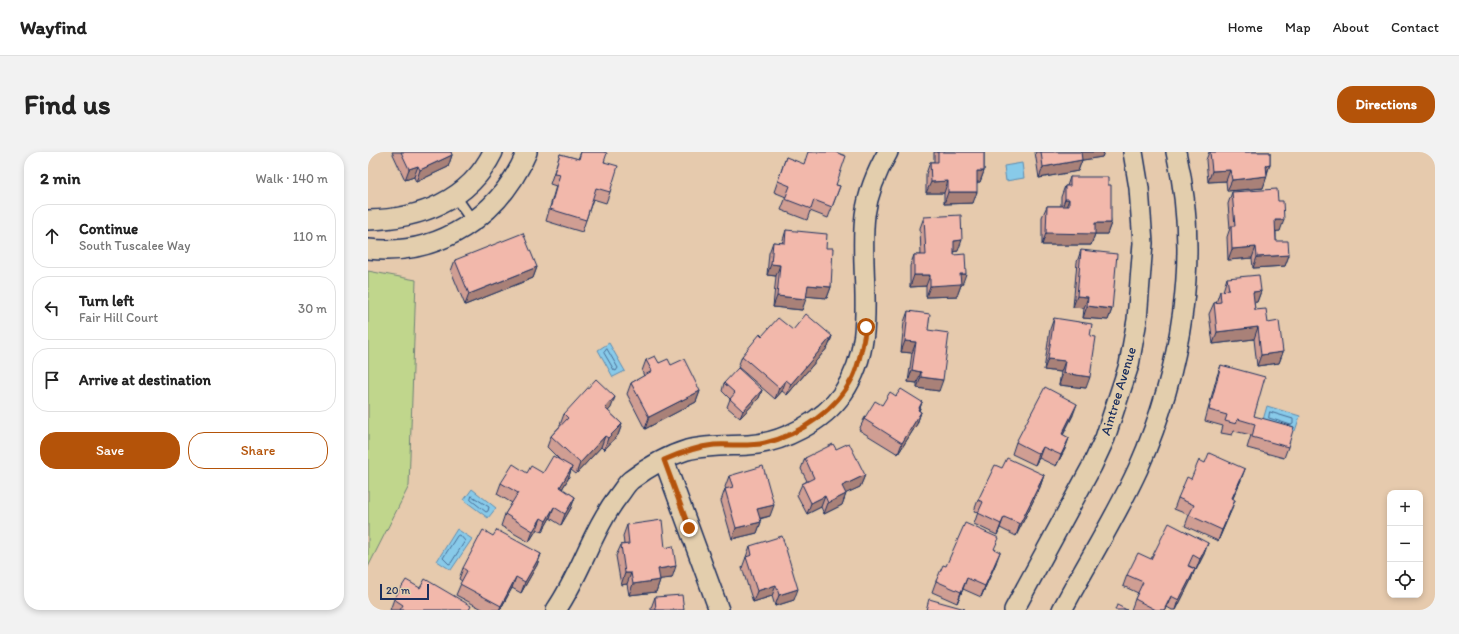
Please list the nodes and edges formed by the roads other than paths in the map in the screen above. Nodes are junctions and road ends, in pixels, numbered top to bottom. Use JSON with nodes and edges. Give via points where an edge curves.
{"nodes":[{"id":1,"x":493,"y":152,"type":"edge"},
{"id":2,"x":527,"y":152,"type":"edge"},
{"id":3,"x":888,"y":152,"type":"edge"},
{"id":4,"x":1132,"y":152,"type":"edge"},
{"id":5,"x":1176,"y":152,"type":"edge"},
{"id":6,"x":455,"y":196,"type":"junction"},
{"id":7,"x":368,"y":220,"type":"edge"},
{"id":8,"x":473,"y":222,"type":"junction"},
{"id":9,"x":368,"y":249,"type":"edge"},
{"id":10,"x":664,"y":460,"type":"junction"},
{"id":11,"x":556,"y":610,"type":"edge"},
{"id":12,"x":719,"y":610,"type":"edge"},
{"id":13,"x":1014,"y":610,"type":"edge"},
{"id":14,"x":1062,"y":610,"type":"edge"}],
"edges":[{"from":1,"to":6,"type":"street","via":[[469,186]]},
{"from":2,"to":8,"type":"street","via":[[500,198]]},
{"from":3,"to":10,"type":"street","via":[[873,184],[865,216],[866,327],[853,377],[842,394],[807,426],[783,437],[766,443],[714,446],[686,451]]},
{"from":4,"to":13,"type":"street","name":"Aintree Avenue","via":[[1139,188],[1143,243],[1137,320],[1129,365],[1107,431],[1092,466]]},
{"from":5,"to":14,"type":"street","via":[[1184,204],[1185,272],[1180,324],[1170,381],[1155,428],[1137,470]]},
{"from":6,"to":7,"type":"street","via":[[419,214]]},
{"from":6,"to":8,"type":"lane"},
{"from":8,"to":9,"type":"street","via":[[436,242],[417,247],[397,250]]},
{"from":10,"to":11,"type":"street","via":[[629,482],[613,503]]},
{"from":10,"to":12,"type":"street"}]}
